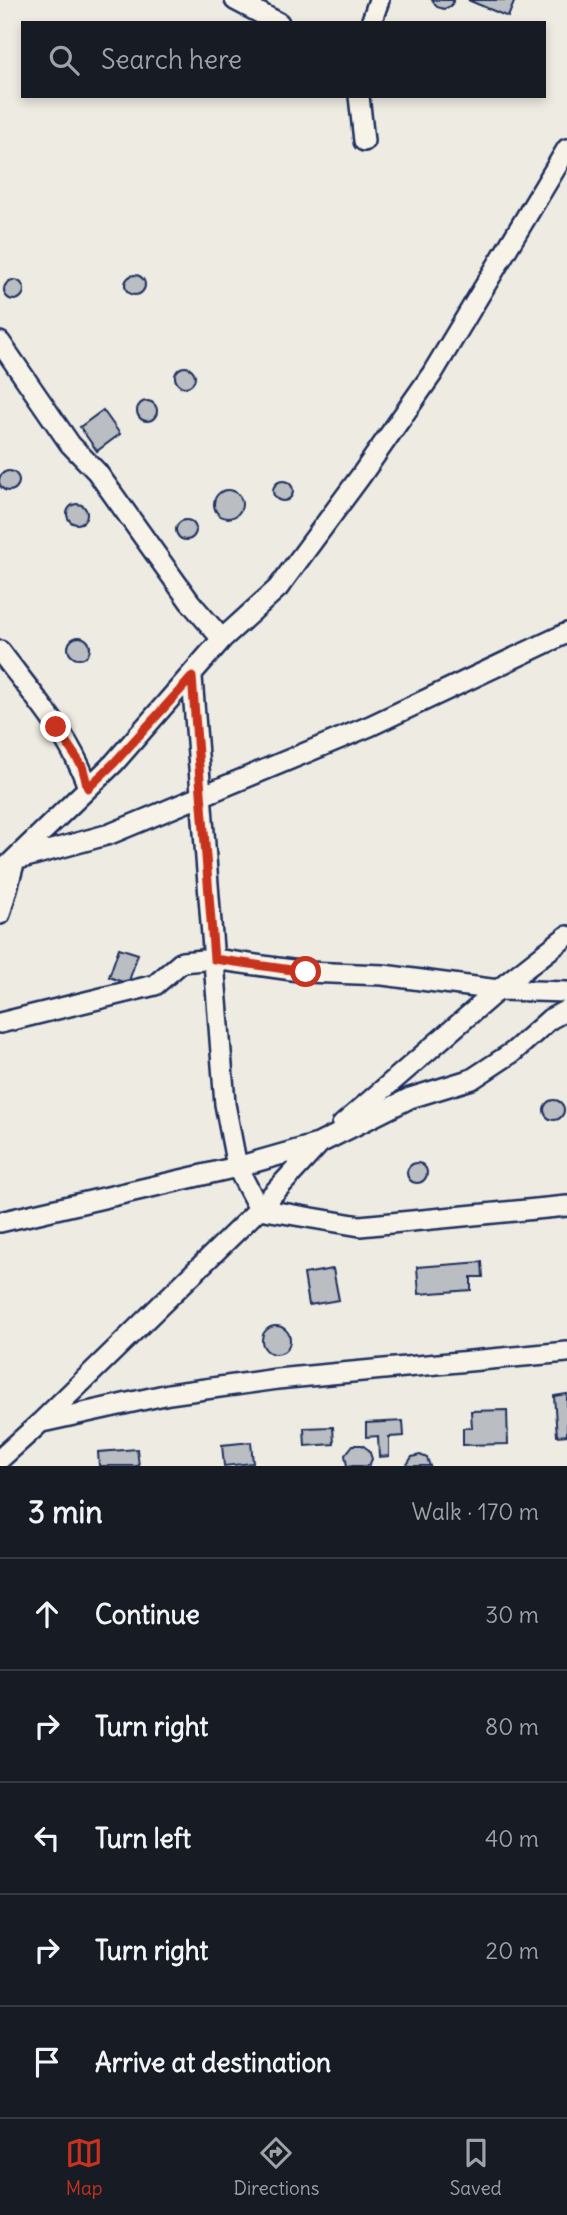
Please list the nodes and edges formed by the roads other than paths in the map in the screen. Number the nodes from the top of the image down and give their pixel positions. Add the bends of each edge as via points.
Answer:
1 (235, 0) edge
2 (379, 0) edge
3 (275, 21) edge
4 (372, 21) edge
5 (359, 98) edge
6 (364, 141) dead end
7 (567, 149) edge
8 (0, 342) edge
9 (567, 633) edge
10 (222, 639) junction
11 (0, 651) edge
12 (192, 677) junction
13 (88, 788) junction
14 (201, 796) junction
15 (7, 866) edge
16 (0, 914) edge
17 (567, 936) edge
18 (214, 959) junction
19 (498, 990) junction
20 (567, 992) edge
21 (567, 1010) edge
22 (0, 1023) edge
23 (320, 1143) junction
24 (237, 1167) junction
25 (567, 1206) edge
26 (259, 1209) junction
27 (0, 1222) edge
28 (567, 1352) edge
29 (41, 1422) junction
30 (0, 1459) edge

1 - 3 street
2 - 4 street
5 - 6 street
7 - 10 street via 432,374 360,477 278,587
8 - 10 street via 71,444
9 - 14 street via 370,726
10 - 12 street
11 - 13 street via 82,766
12 - 13 street
12 - 14 street
13 - 15 street
14 - 15 street via 110,834
14 - 18 street
15 - 16 street
17 - 19 street
18 - 19 street
18 - 22 street via 182,962 155,985
18 - 24 street via 225,1104
19 - 20 street
19 - 23 street
21 - 23 street via 472,1080 410,1098
23 - 24 street
23 - 26 street
24 - 26 street
24 - 27 street
25 - 26 street via 360,1226
26 - 29 street
28 - 29 street via 263,1381 169,1394
29 - 30 street

